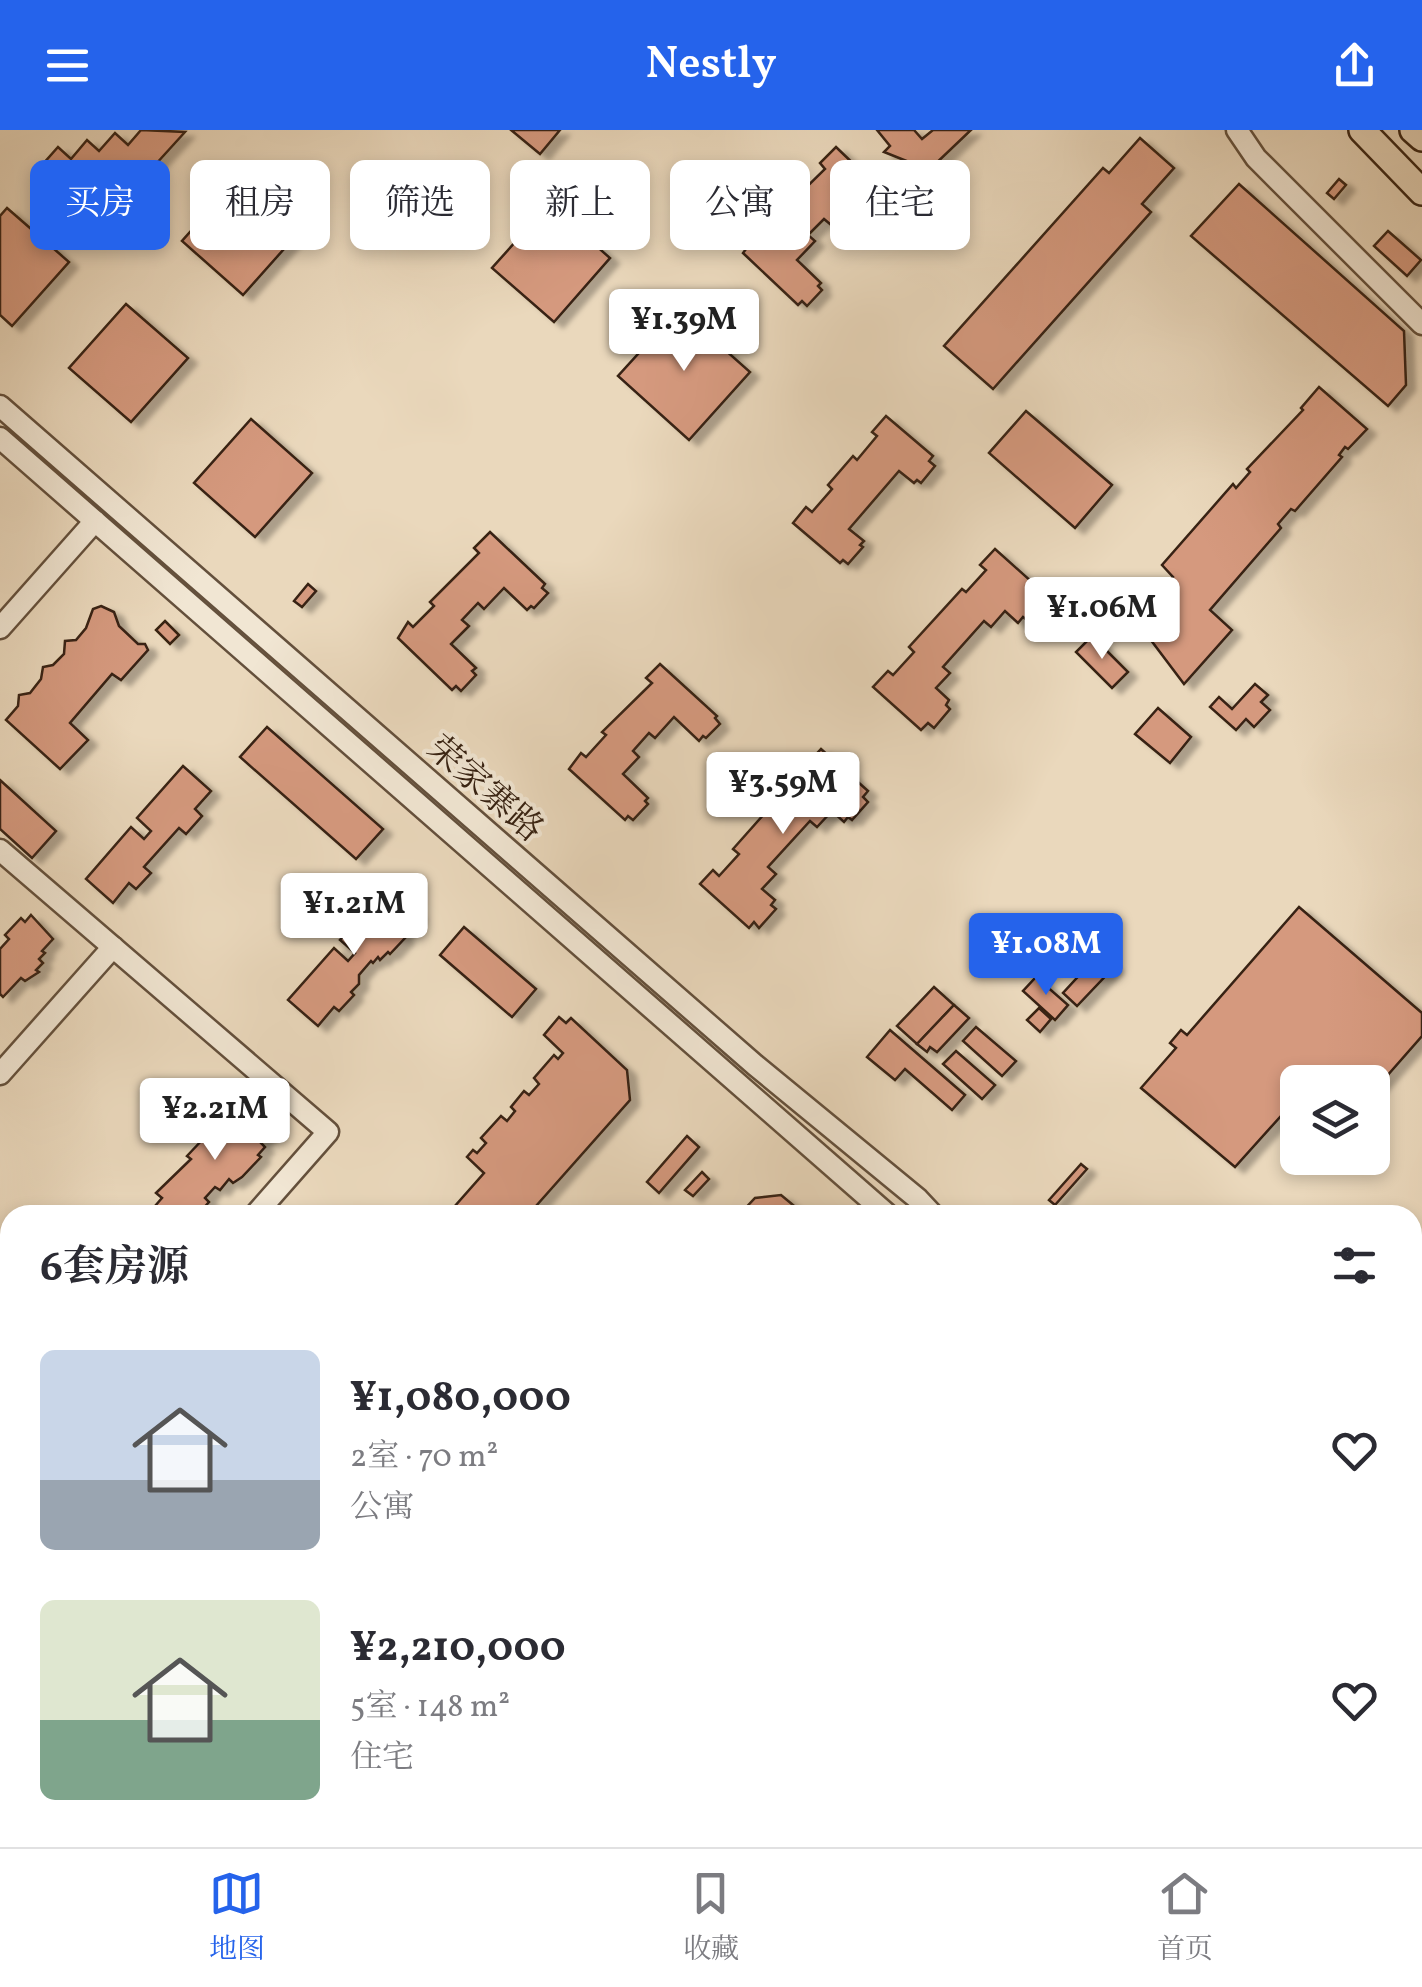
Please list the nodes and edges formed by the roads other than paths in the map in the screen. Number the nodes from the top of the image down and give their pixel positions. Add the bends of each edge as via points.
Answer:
1 (1237, 130) edge
2 (1362, 130) edge
3 (1413, 130) edge
4 (1422, 138) edge
5 (1422, 192) edge
6 (1422, 324) edge
7 (0, 406) edge
8 (0, 438) edge
9 (96, 522) junction
10 (0, 628) edge
11 (0, 850) edge
12 (113, 947) junction
13 (0, 1074) edge
14 (263, 1205) edge
15 (877, 1205) edge
16 (924, 1205) edge

1 - 6 street via 1256,158
2 - 5 main road
3 - 4 main road
7 - 16 street, 荣家寨路 via 755,1066
8 - 9 street, 荣家寨路
9 - 10 street
9 - 15 street, 荣家寨路
11 - 12 street
12 - 13 street
12 - 14 street via 328,1132

